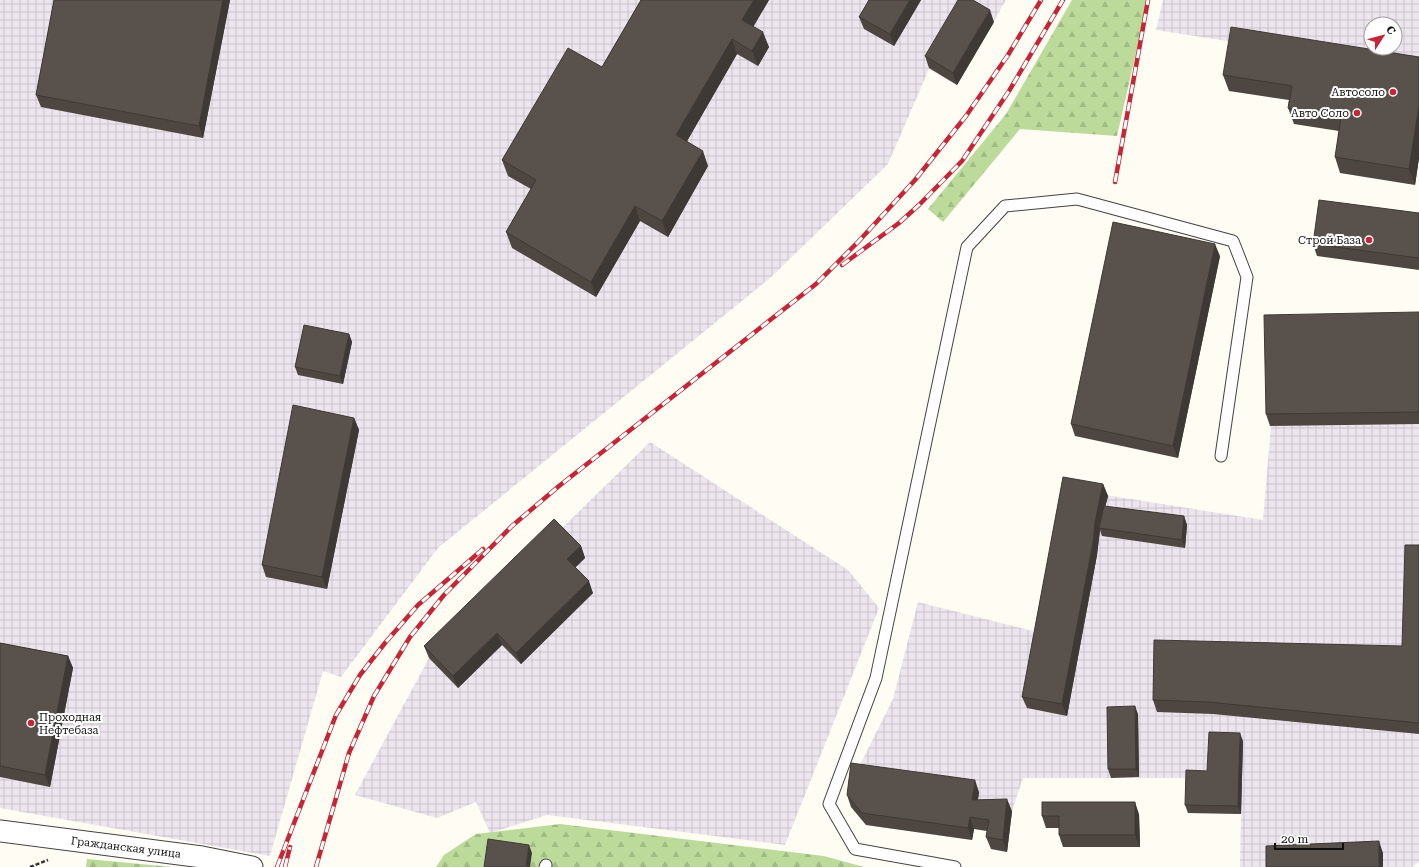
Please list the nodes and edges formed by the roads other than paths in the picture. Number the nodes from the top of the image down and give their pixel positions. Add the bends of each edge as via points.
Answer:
1 (1221, 456) dead end
2 (0, 831) edge
3 (200, 862) edge
4 (252, 867) edge
5 (955, 867) edge

1 - 5 lane via 1247,277 1232,241 1077,199 1006,206 967,247 876,678 829,804 855,849
2 - 3 street, Гражданская улица
3 - 4 street, Гражданская улица

